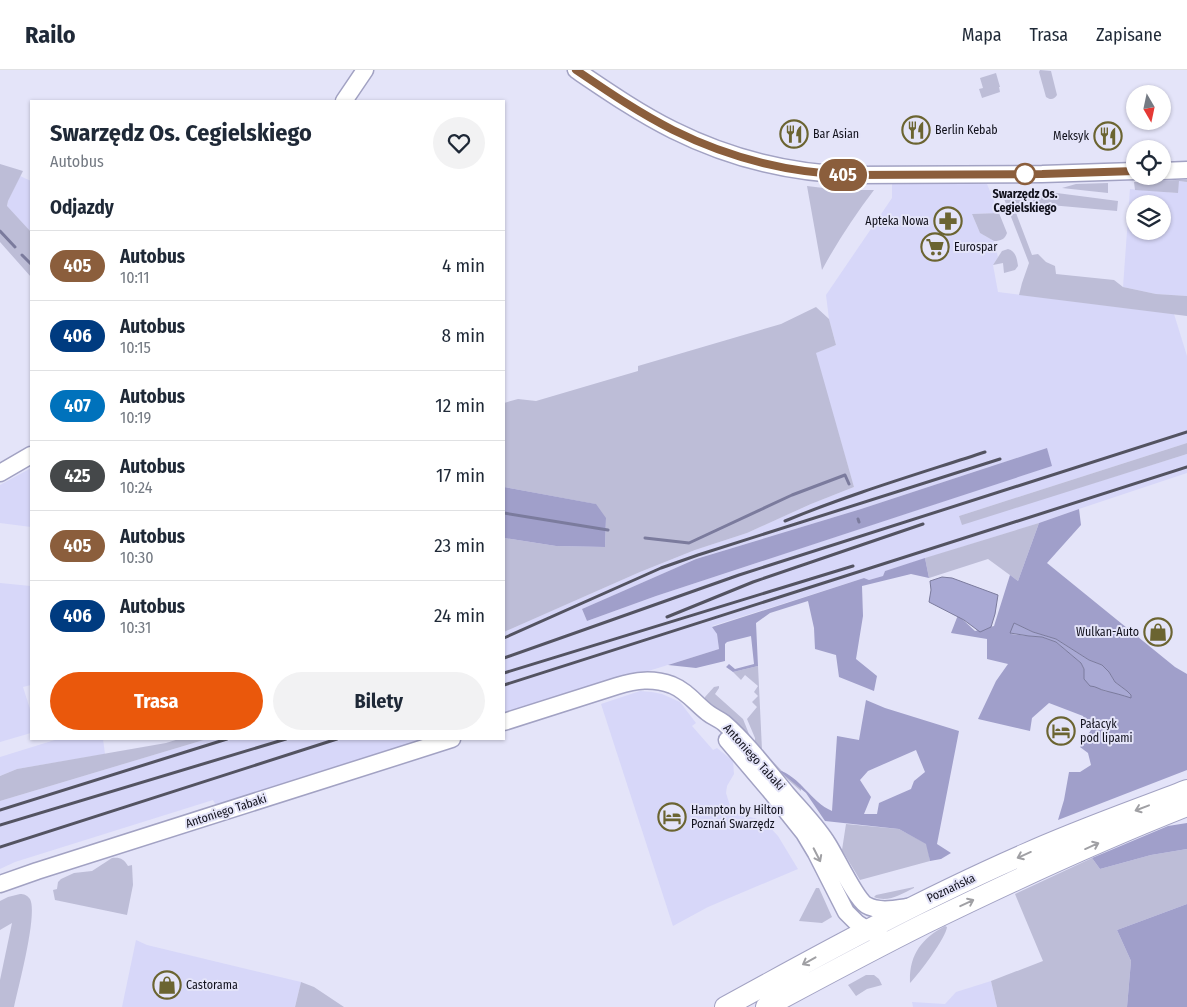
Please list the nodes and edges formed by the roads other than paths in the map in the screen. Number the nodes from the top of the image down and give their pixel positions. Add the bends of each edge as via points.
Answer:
1 (365, 70) edge
2 (576, 70) edge
3 (345, 100) edge
4 (1187, 170) edge
5 (1126, 171) edge
6 (1171, 171) edge
7 (30, 456) edge
8 (0, 473) edge
9 (709, 714) junction
10 (505, 722) edge
11 (449, 740) edge
12 (1187, 790) edge
13 (1187, 806) edge
14 (0, 884) edge
15 (864, 904) junction
16 (914, 906) junction
17 (846, 912) junction
18 (867, 930) junction
19 (890, 942) junction
20 (837, 946) junction
21 (725, 1007) edge
22 (766, 1007) edge

1 - 3 street
2 - 5 street via 676,132 737,156 788,169 852,175
4 - 6 street
7 - 8 street
9 - 10 street, Antoniego Tabaki via 675,686 645,680
9 - 15 street, Antoniego Tabaki via 723,722 742,741 817,829
9 -> 17 street, Antoniego Tabaki via 716,727 804,833
11 - 14 street, Antoniego Tabaki
12 -> 16 main road, Poznańska via 1026,853
19 -> 13 main road, Poznańska via 1032,873
15 - 16 street via 882,909
15 - 18 street, Antoniego Tabaki
16 - 18 main road, Poznańska
17 - 18 street, Antoniego Tabaki
17 - 20 street
18 - 19 street, Antoniego Tabaki
18 - 20 main road, Poznańska
19 - 22 main road, Poznańska
20 -> 21 main road, Poznańska

